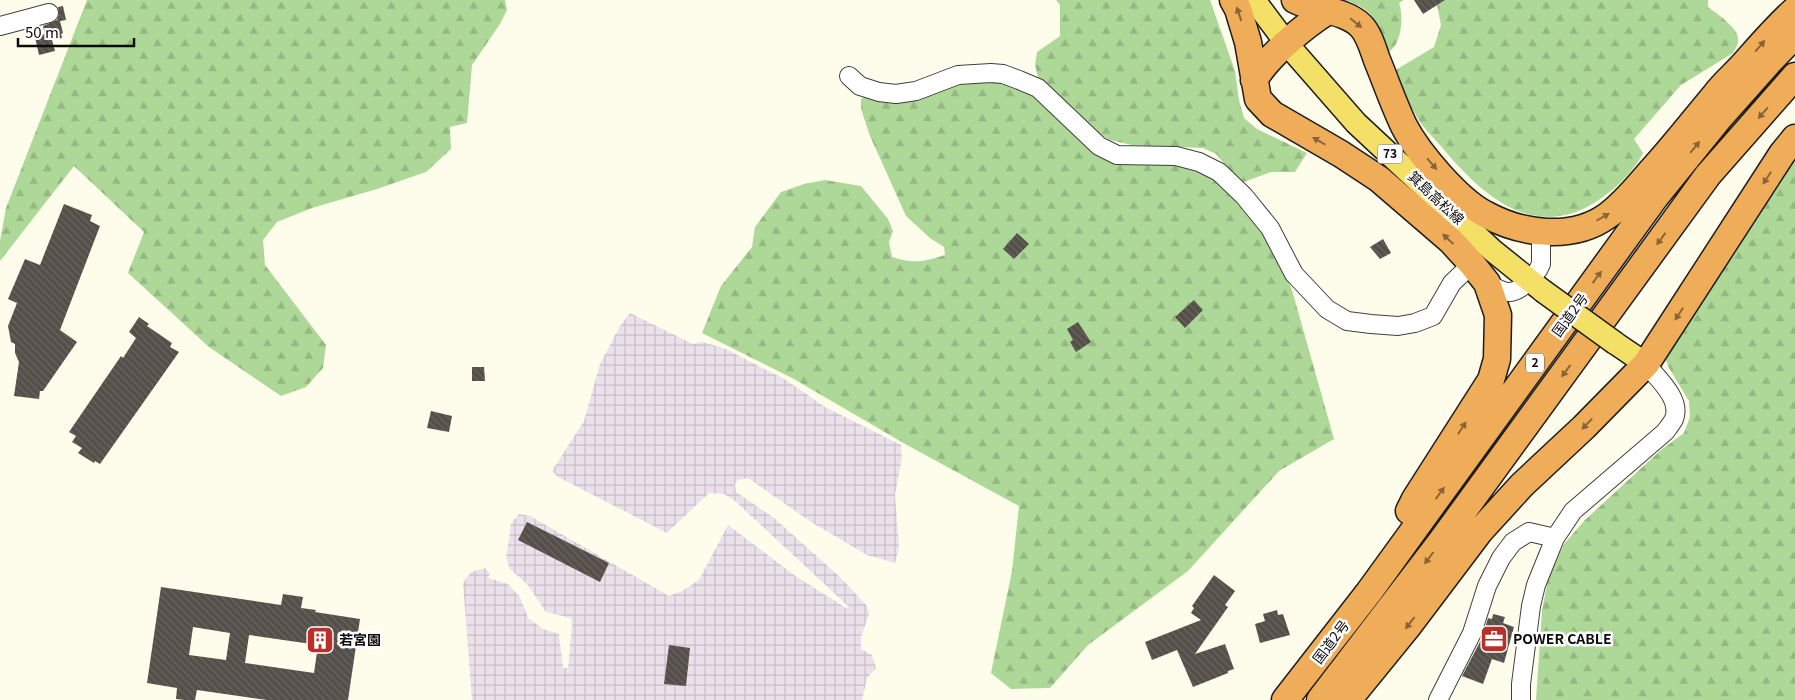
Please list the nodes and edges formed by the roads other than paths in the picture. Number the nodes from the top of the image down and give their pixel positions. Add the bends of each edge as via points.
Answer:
1 (1233, 0) edge
2 (1254, 0) edge
3 (1295, 0) edge
4 (1795, 10) edge
5 (1328, 11) junction
6 (48, 13) dead end
7 (0, 26) edge
8 (1795, 35) edge
9 (1287, 44) junction
10 (850, 76) dead end
11 (1795, 76) edge
12 (1254, 80) junction
13 (1795, 138) edge
14 (1541, 232) junction
15 (1480, 273) junction
16 (1535, 282) junction
17 (1646, 364) junction
18 (1554, 538) junction
19 (1369, 592) junction
20 (1285, 700) edge
21 (1320, 700) edge
22 (1348, 700) edge
23 (1438, 700) edge
24 (1521, 700) edge

12 -> 1 highway via 1248,42
2 - 9 main road, 箕島高松線 / 73
3 - 5 highway
14 -> 4 highway via 1568,231 1587,225 1606,217 1621,204 1716,93
5 - 9 highway
5 -> 14 highway via 1347,16 1361,26 1405,127 1418,149 1456,192 1484,214 1515,227
6 - 7 street
19 -> 8 highway, 国道2号 / 2 via 1656,196 1720,117
9 - 12 highway
9 - 16 main road, 箕島高松線 / 73 via 1356,123 1492,250
10 - 15 street via 860,86 896,94 916,91 958,75 1003,74 1038,88 1099,146 1117,155 1176,156 1199,162 1219,172 1244,196 1270,228 1294,274 1327,309 1347,321 1398,326 1414,323 1433,316 1452,283
11 -> 21 highway, 国道2号 / 2 via 1708,175 1440,543
15 -> 12 highway via 1451,241 1379,180 1272,114 1258,99
13 -> 17 highway
14 - 16 street via 1541,264
15 - 16 street via 1506,292 1516,292
19 -> 15 highway via 1415,499 1491,380 1497,359 1498,315
16 - 17 main road, 箕島高松線 / 73, bridge
17 - 18 street via 1670,394 1675,406 1674,418 1665,432 1573,512
17 -> 22 highway via 1522,485 1480,531
18 - 23 street via 1529,532 1513,542 1501,558 1487,586 1472,633
18 - 24 street via 1531,606
19 - 20 highway, 国道2号 / 2

